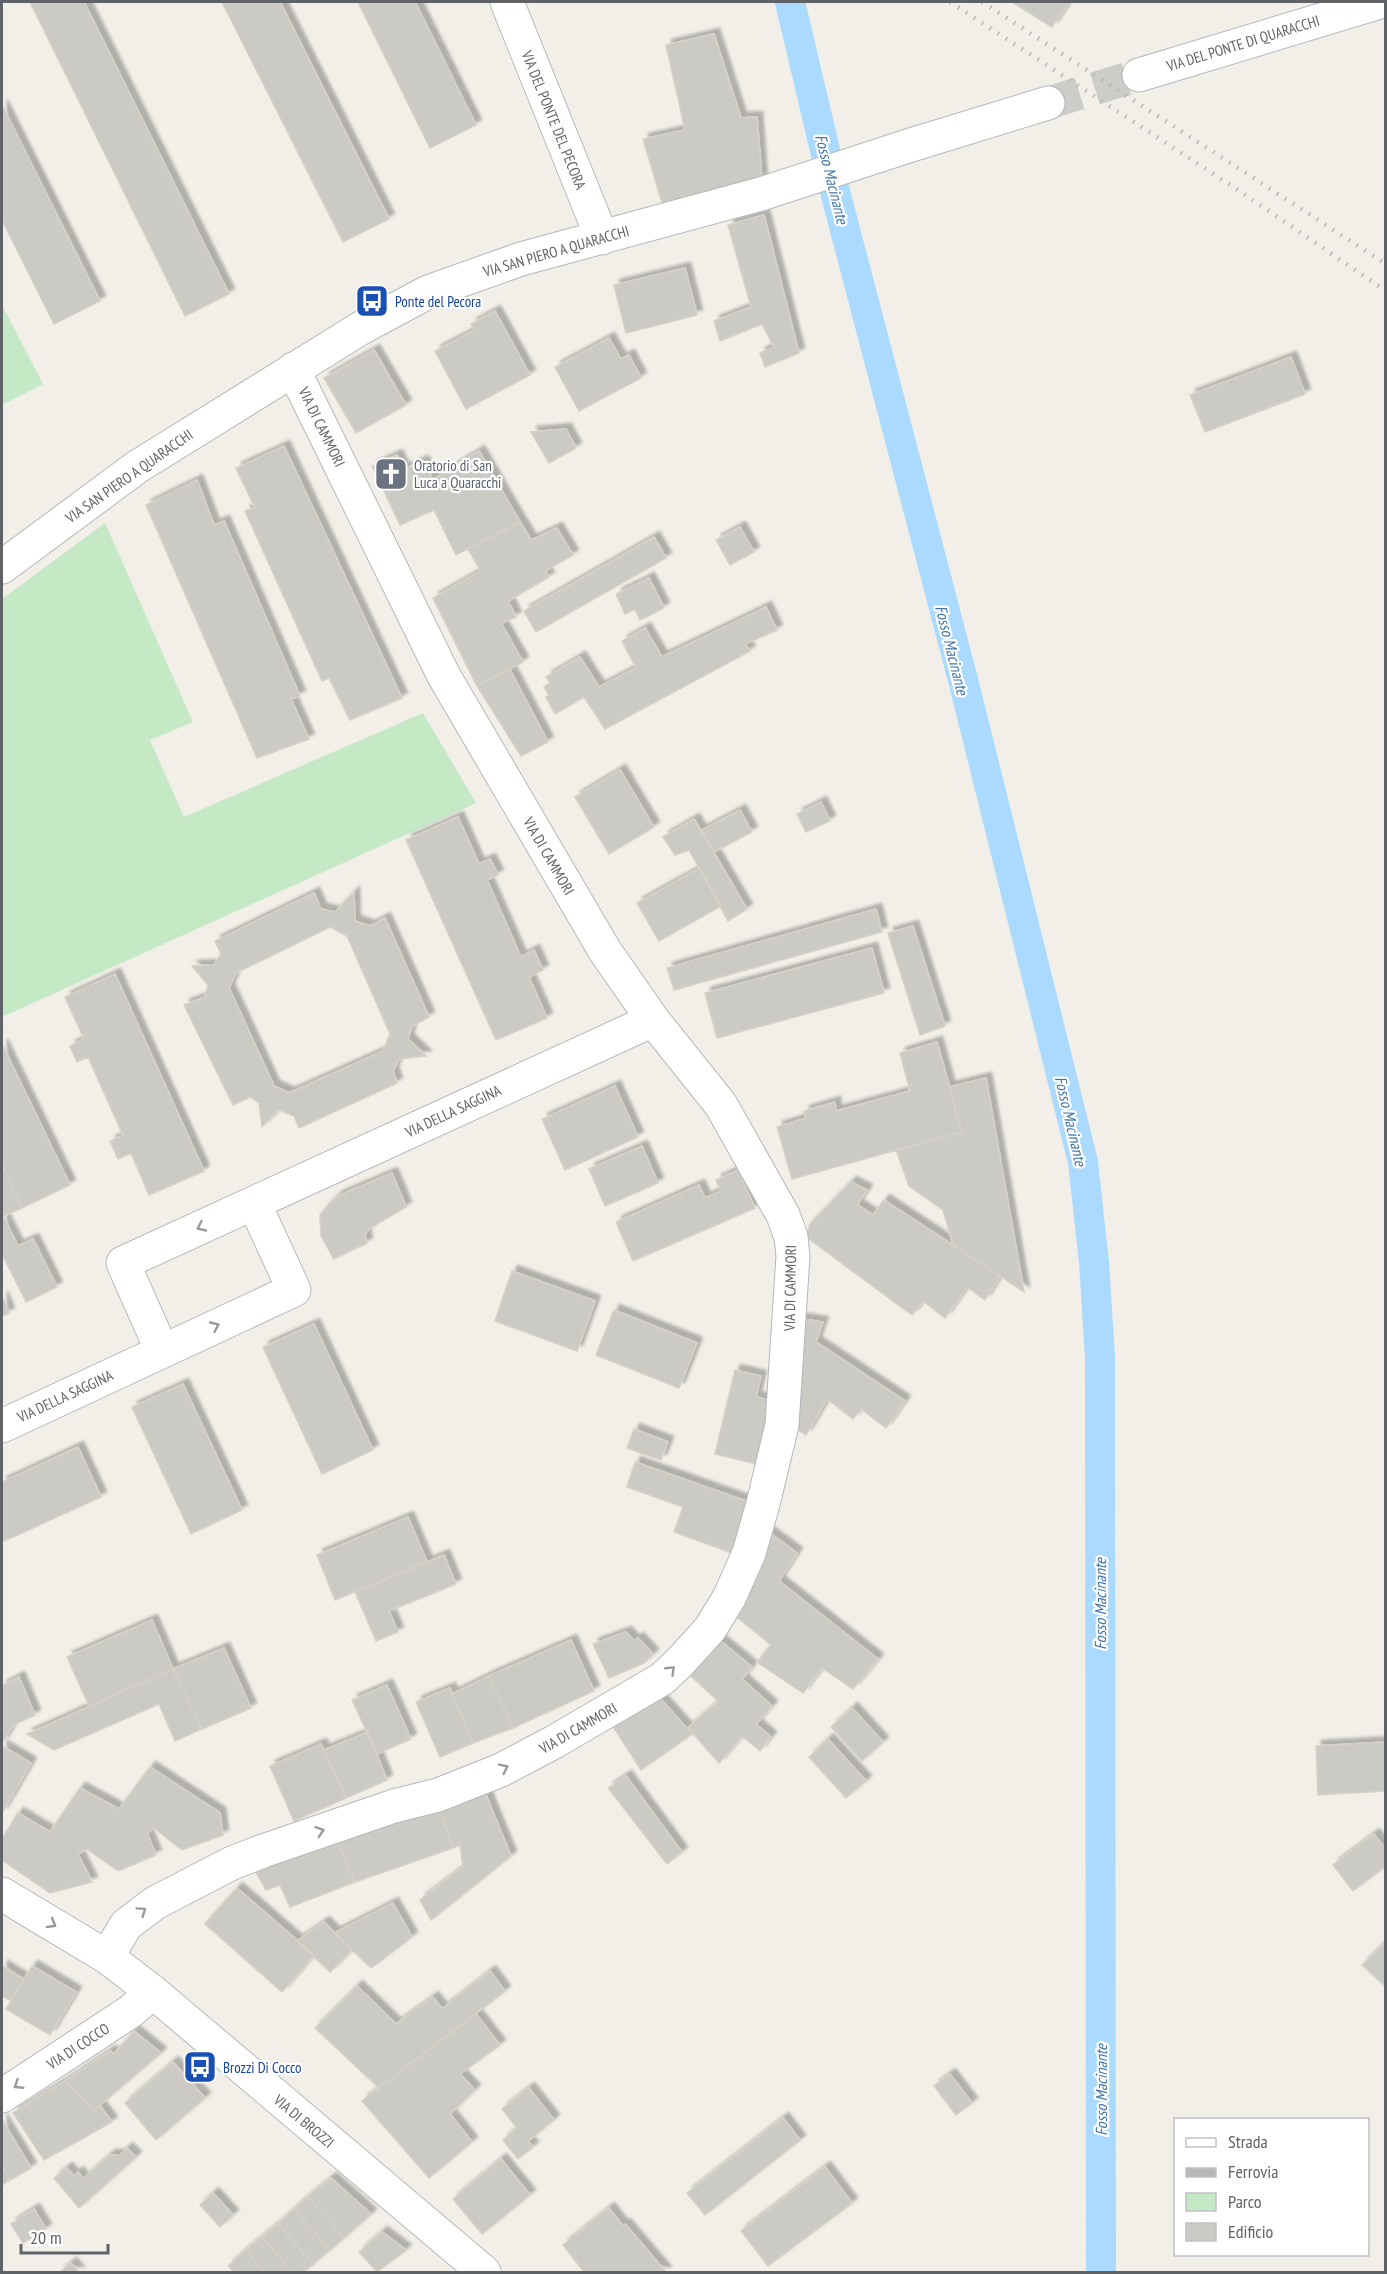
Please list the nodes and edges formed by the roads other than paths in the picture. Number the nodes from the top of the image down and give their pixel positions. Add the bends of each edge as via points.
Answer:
1 (507, 2) edge
2 (1380, 2) edge
3 (1139, 75) tunnel mouth
4 (1048, 103) tunnel mouth
5 (602, 238) junction
6 (293, 369) junction
7 (2, 567) edge
8 (653, 1020) junction
9 (254, 1203) junction
10 (162, 1351) junction
11 (2, 1426) edge
12 (2, 1894) edge
13 (107, 1956) junction
14 (153, 1992) junction
15 (2, 2096) edge
16 (484, 2272) edge

1 - 5 street, VIA DEL PONTE DEL PECORA
2 - 3 street, VIA DEL PONTE DI QUARACCHI
4 - 5 street, VIA SAN PIERO A QUARACCHI via 761,194
5 - 6 street, VIA SAN PIERO A QUARACCHI via 510,262 428,292
6 - 7 street, VIA SAN PIERO A QUARACCHI via 137,467
6 - 8 street, VIA DI CAMMORI via 444,676 605,951
8 - 9 street, VIA DELLA SAGGINA
13 -> 8 street, VIA DI CAMMORI via 137,1914 232,1863 394,1806 438,1795 501,1770 554,1742 662,1679 710,1629 729,1598 749,1553 779,1444 792,1246 783,1215 721,1105
9 -> 10 street, VIA DELLA SAGGINA via 123,1263
10 -> 9 street, VIA DELLA SAGGINA via 294,1290
10 - 11 street, VIA DELLA SAGGINA
12 -> 13 street, VIA DI BROZZI
13 - 14 street, VIA DI BROZZI
14 -> 15 street, VIA DI COCCO via 131,2011
14 - 16 street, VIA DI BROZZI

